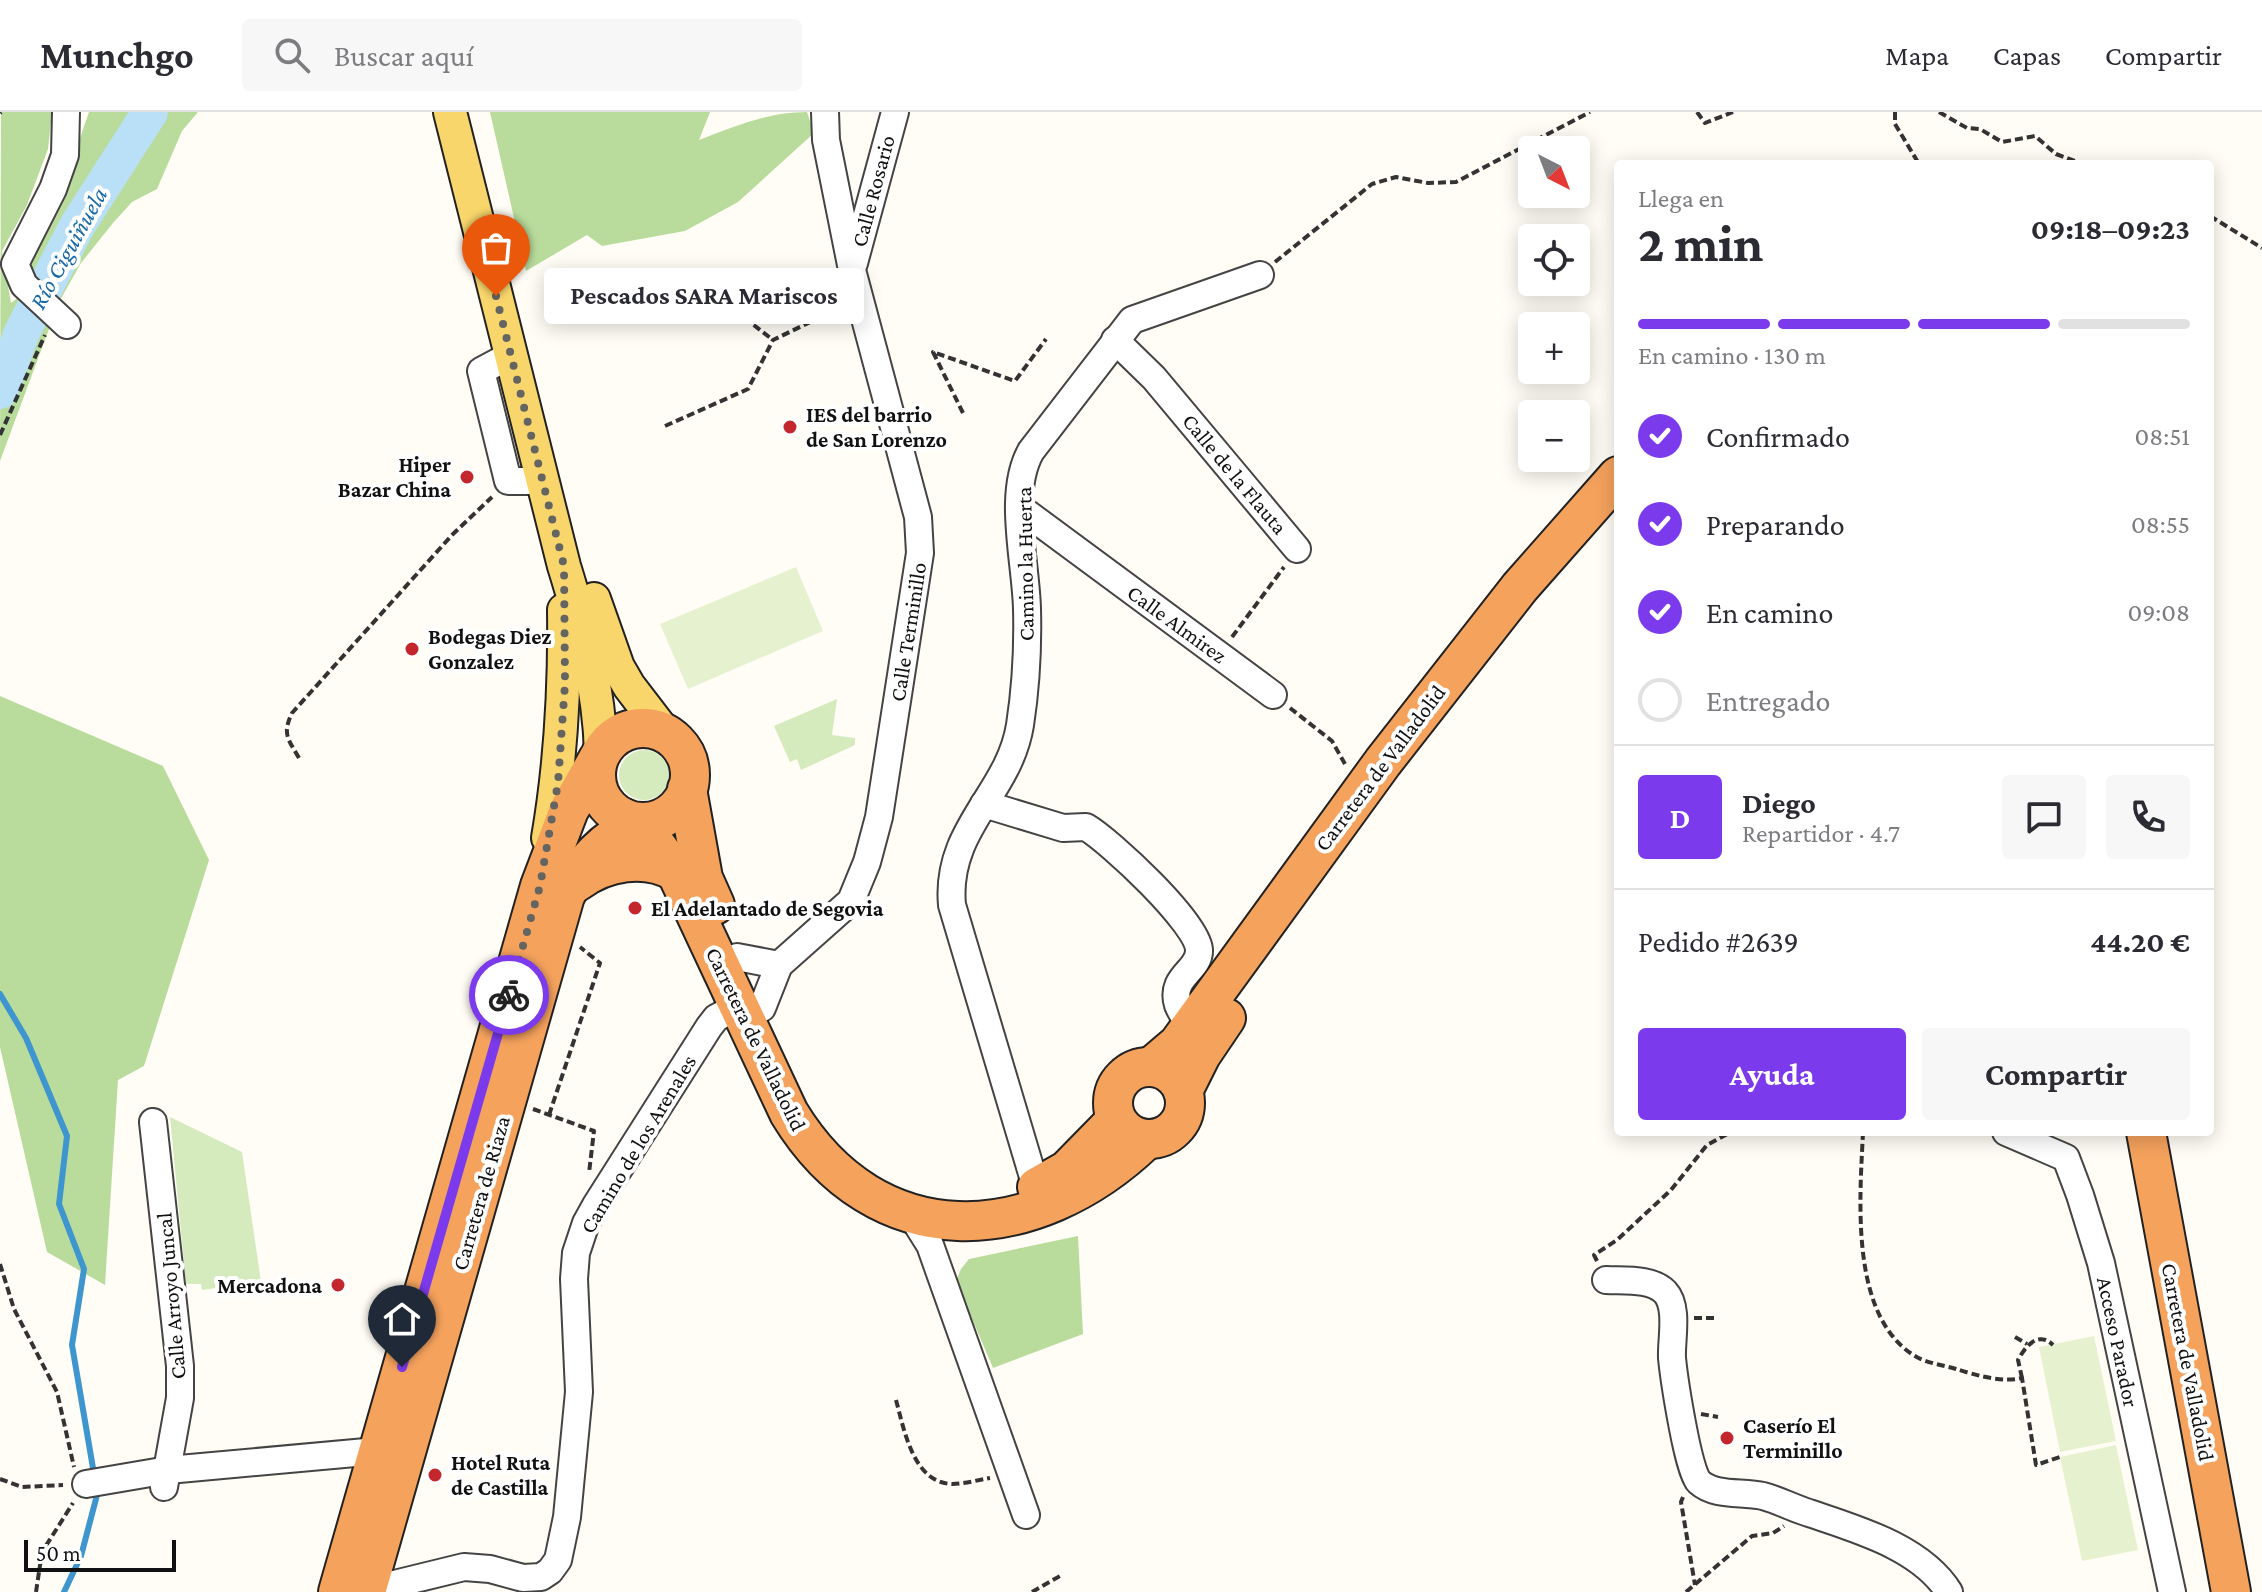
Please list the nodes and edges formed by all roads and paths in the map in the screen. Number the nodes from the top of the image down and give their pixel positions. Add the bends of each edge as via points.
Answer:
1 (66, 112) edge
2 (450, 112) edge
3 (469, 112) edge
4 (825, 112) edge
5 (895, 112) edge
6 (1590, 112) edge
7 (1697, 112) edge
8 (1733, 112) edge
9 (1895, 112) edge
10 (1939, 112) edge
11 (1917, 160) edge
12 (2072, 160) edge
13 (2214, 218) edge
14 (2262, 248) edge
15 (852, 270) junction
16 (1260, 275) joint
17 (594, 286) dead end
18 (858, 297) junction
19 (61, 319) joint
20 (1046, 339) dead end
21 (773, 340) junction
22 (1115, 340) junction
23 (511, 355) junction
24 (963, 413) dead end
25 (665, 426) dead end
26 (0, 435) edge
27 (508, 481) junction
28 (544, 481) junction
29 (1614, 481) edge
30 (1020, 508) junction
31 (1614, 512) edge
32 (1297, 549) joint
33 (564, 566) junction
34 (1218, 654) junction
35 (1273, 695) joint
36 (665, 733) junction
37 (600, 755) junction
38 (299, 758) dead end
39 (1348, 768) dead end
40 (687, 789) junction
41 (984, 804) junction
42 (632, 821) junction
43 (676, 872) junction
44 (552, 891) junction
45 (577, 945) dead end
46 (737, 957) junction
47 (779, 965) junction
48 (750, 1007) junction
49 (1190, 1027) junction
50 (1151, 1067) junction
51 (1183, 1091) junction
52 (529, 1107) dead end
53 (549, 1115) junction
54 (153, 1122) dead end
55 (1131, 1130) junction
56 (1724, 1136) edge
57 (1863, 1136) edge
58 (2015, 1136) edge
59 (2147, 1136) edge
60 (2170, 1136) edge
61 (1036, 1187) junction
62 (596, 1205) junction
63 (910, 1213) junction
64 (967, 1223) junction
65 (0, 1264) edge
66 (937, 1266) junction
67 (1606, 1280) joint
68 (2015, 1337) dead end
69 (2027, 1344) junction
70 (2053, 1345) dead end
71 (2022, 1378) junction
72 (896, 1400) dead end
73 (377, 1451) junction
74 (2060, 1457) dead end
75 (1012, 1475) junction
76 (0, 1479) edge
77 (166, 1479) junction
78 (82, 1484) junction
79 (1681, 1502) dead end
80 (1806, 1512) junction
81 (1026, 1515) dead end
82 (1060, 1576) dead end
83 (551, 1585) edge
84 (1695, 1585) junction
85 (36, 1592) edge
86 (338, 1592) edge
87 (366, 1592) edge
88 (1032, 1592) edge
89 (1686, 1592) edge
90 (1949, 1592) edge
91 (2172, 1592) edge
92 (2231, 1592) edge
93 (2252, 1592) edge

1 - 19 street via 65,155 15,264 24,285
2 - 23 main road
3 - 36 main road via 602,624 623,676
4 - 15 street, Calle Terminillo
5 - 15 street, Calle Rosario
6 - 16 path via 1456,182 1396,177 1372,184
7 - 8 path via 1705,123
9 - 11 path via 1895,124
10 - 12 path via 2002,142 2035,136
13 - 14 path
15 - 18 street, Calle Terminillo
16 - 22 street, Camino la Huerta via 1142,315
17 - 21 path via 728,305
18 - 21 path
18 - 47 street, Calle Terminillo via 918,517 920,553 879,817 867,862 851,901
19 - 26 path
20 - 24 path via 1015,381 933,352
21 - 25 path via 748,389
22 - 30 street, Camino la Huerta via 1029,456
22 - 32 street, Calle de la Flauta via 1154,378
23 - 27 street via 481,371
23 - 28 main road
27 - 28 street
27 - 38 path via 452,535 292,713 285,728
28 - 33 main road
29 - 49 highway, Carretera de Valladolid via 1520,587 1412,724
30 - 34 street, Calle Almirez
30 - 41 street, Camino la Huerta via 1027,645 1020,726
31 - 51 highway, Carretera de Valladolid via 1434,732 1236,1004
32 - 34 path, Calle de la Flauta
33 - 37 main road via 595,686
33 - 44 main road via 565,684
34 - 35 street, Calle Almirez
35 - 39 path via 1332,741
36 - 37 highway via 630,729
36 - 40 highway via 688,761
37 - 42 highway via 596,782 601,797
37 - 44 highway, Carretera de Riaza via 569,810
40 - 42 highway via 669,814
40 - 46 highway, Carretera de Valladolid via 703,878
41 - 49 street via 1063,828 1090,829 1154,885 1193,932 1199,949 1197,962 1181,977 1177,992
41 - 61 street, Camino la Huerta via 956,855 952,905
42 - 43 highway, Carretera de Valladolid
42 - 44 highway, Carretera de Riaza
43 - 44 highway via 626,862
43 - 48 highway, Carretera de Valladolid
44 - 73 highway, Carretera de Riaza
44 - 87 highway, Carretera de Riaza
45 - 53 path via 600,963
46 - 47 street
46 - 48 highway, Carretera de Valladolid
47 - 48 street, Calle Terminillo
48 - 61 highway, Carretera de Valladolid via 820,1123 866,1168 939,1198 996,1198
48 - 62 street, Camino de los Arenales via 716,1018 709,1027
48 - 63 highway, Carretera de Valladolid via 789,1113 804,1138 840,1176
49 - 50 highway, Carretera de Valladolid
50 - 51 highway via 1170,1074
50 - 55 highway via 1130,1072 1112,1099
51 - 55 highway via 1178,1125 1169,1134 1158,1139
52 - 53 path
53 - 62 path via 594,1131 587,1189
54 - 77 street, Calle Arroyo Juncal via 180,1366
55 - 61 highway, Carretera de Valladolid
55 - 64 highway, Carretera de Valladolid via 1117,1165 1082,1189 1008,1219
56 - 67 path via 1707,1145 1671,1190 1594,1255
57 - 71 path via 1865,1276 1886,1326 1916,1357 1969,1373
58 - 91 street, Acceso Parador via 2066,1158 2080,1195 2101,1263
59 - 92 highway, Carretera de Valladolid
60 - 93 highway, Carretera de Valladolid
62 - 83 street, Camino de los Arenales via 576,1253 579,1392 563,1546 550,1571
63 - 64 highway, Carretera de Valladolid
63 - 66 street via 926,1235
64 - 66 street via 945,1247
65 - 78 path via 14,1309 57,1392
66 - 75 street
67 - 80 street via 1646,1283 1670,1300 1672,1358 1692,1475 1714,1490 1762,1496
68 - 69 path
69 - 70 path via 2042,1338
69 - 71 path via 2018,1360
71 - 74 path via 2036,1465
72 - 75 path via 908,1445 926,1474 949,1484
73 - 77 street
73 - 86 highway, Carretera de Riaza
75 - 81 street
76 - 78 path via 22,1487
77 - 78 street
78 - 85 path via 42,1552
79 - 84 path
80 - 84 path via 1773,1533 1752,1536
80 - 90 street via 1907,1552
82 - 88 path
83 - 87 street, Camino de los Arenales via 464,1567
84 - 89 path

